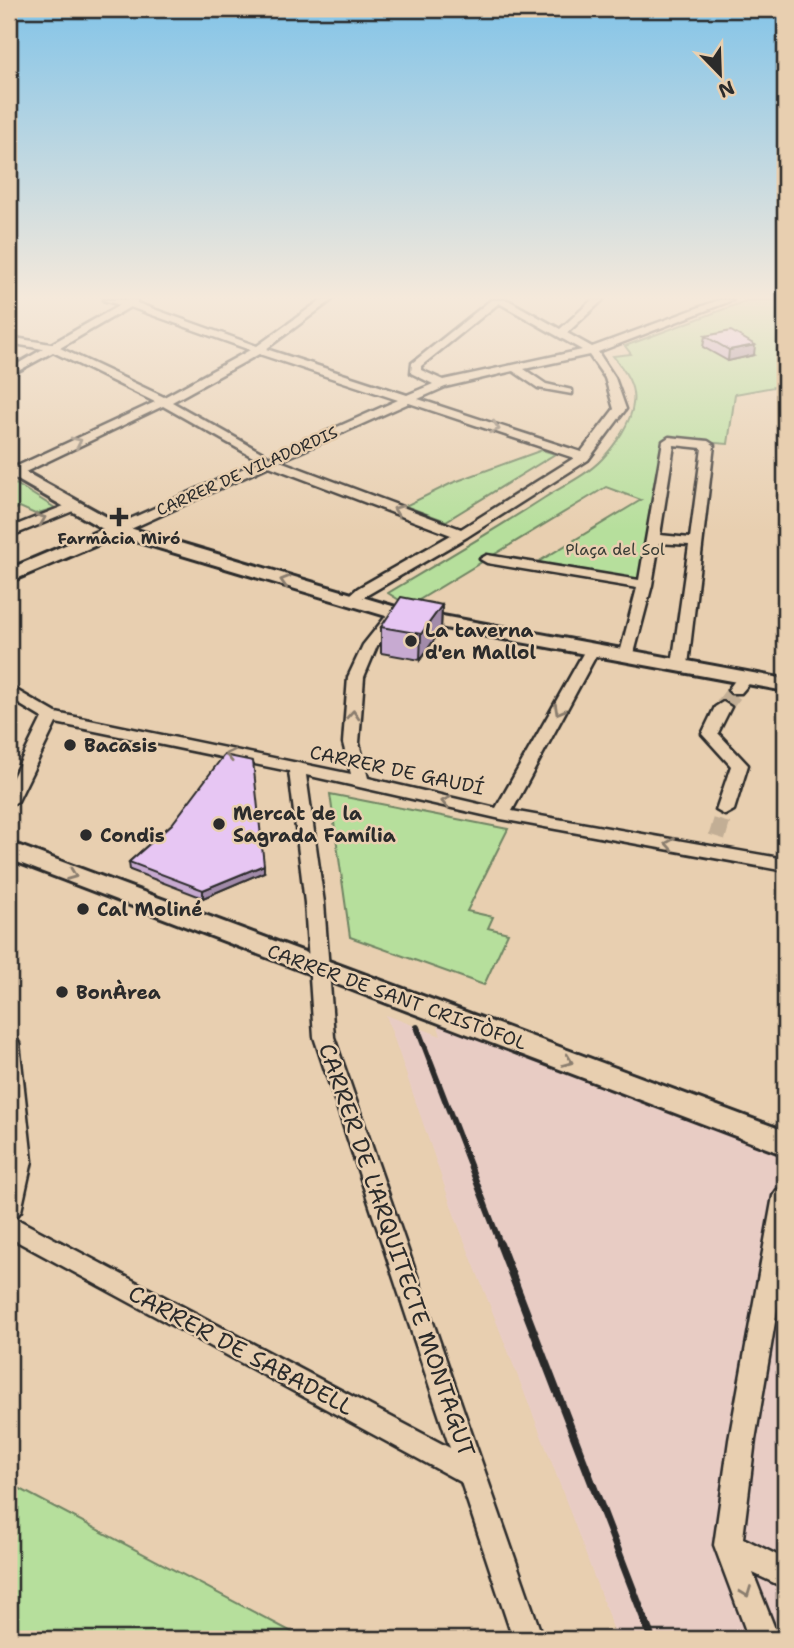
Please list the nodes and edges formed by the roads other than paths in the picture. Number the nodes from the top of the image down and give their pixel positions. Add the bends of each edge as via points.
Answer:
1 (112, 377) edge
2 (207, 377) edge
3 (338, 377) edge
4 (427, 377) edge
5 (474, 377) edge
6 (528, 377) edge
7 (610, 377) edge
8 (442, 384) junction
9 (568, 392) dead end
10 (406, 400) junction
11 (162, 401) junction
12 (584, 457) junction
13 (270, 462) junction
14 (12, 470) edge
15 (74, 506) junction
16 (117, 530) junction
17 (9, 533) edge
18 (462, 534) junction
19 (653, 539) junction
20 (697, 542) junction
21 (487, 559) dead end
22 (9, 576) edge
23 (645, 585) junction
24 (350, 601) junction
25 (396, 613) junction
26 (593, 650) junction
27 (626, 657) junction
28 (680, 665) junction
29 (785, 685) edge
30 (9, 691) edge
31 (723, 706) tunnel mouth
32 (51, 717) junction
33 (297, 769) junction
34 (361, 782) junction
35 (9, 801) edge
36 (725, 810) tunnel mouth
37 (501, 814) junction
38 (9, 850) edge
39 (785, 865) edge
40 (321, 968) junction
41 (9, 1043) edge
42 (785, 1143) edge
43 (785, 1195) edge
44 (9, 1211) edge
45 (9, 1226) edge
46 (473, 1474) junction
47 (728, 1545) junction
48 (785, 1574) edge
49 (528, 1639) edge
50 (764, 1639) edge

1 - 11 street
2 - 11 street
3 - 10 street
4 - 8 street
5 - 8 street, CARRER DE VILADORDIS
6 - 9 street via 542,386
7 - 12 street via 620,409
8 - 10 street, CARRER DE VILADORDIS
10 -> 12 street
10 - 13 street, CARRER DE VILADORDIS
11 - 13 street
14 -> 11 street
12 - 18 street
13 - 16 street, CARRER DE VILADORDIS
18 -> 13 street
14 - 15 street
15 - 16 street
17 -> 15 street
16 - 22 street, CARRER DE VILADORDIS
24 -> 16 street
18 - 24 street
19 - 20 street
19 - 20 street via 669,442 708,445
19 - 23 street
20 - 28 street
21 - 23 street
23 - 27 street
24 - 25 street
25 - 26 street
34 -> 25 street via 351,743 356,677 370,645
26 - 27 street
26 -> 37 street
27 - 28 street
28 - 29 street via 741,684
30 - 32 street, CARRER DE GAUDÍ
31 - 36 street via 710,734 740,765
33 -> 32 street, CARRER DE GAUDÍ
32 - 35 street
33 - 34 street, CARRER DE GAUDÍ
33 - 40 street, CARRER DE L'ARQUITECTE MONTAGUT
37 -> 34 street, CARRER DE GAUDÍ
39 -> 37 street, CARRER DE GAUDÍ via 714,844
38 -> 40 street, CARRER DE SANT CRISTÒFOL
40 -> 42 street, CARRER DE SANT CRISTÒFOL
40 - 46 street, CARRER DE L'ARQUITECTE MONTAGUT via 324,1037
41 - 44 street via 21,1161
43 - 47 street via 741,1440
45 - 46 street, CARRER DE SABADELL
46 - 49 street, CARRER DE L'ARQUITECTE MONTAGUT
47 - 48 street
47 -> 50 street

